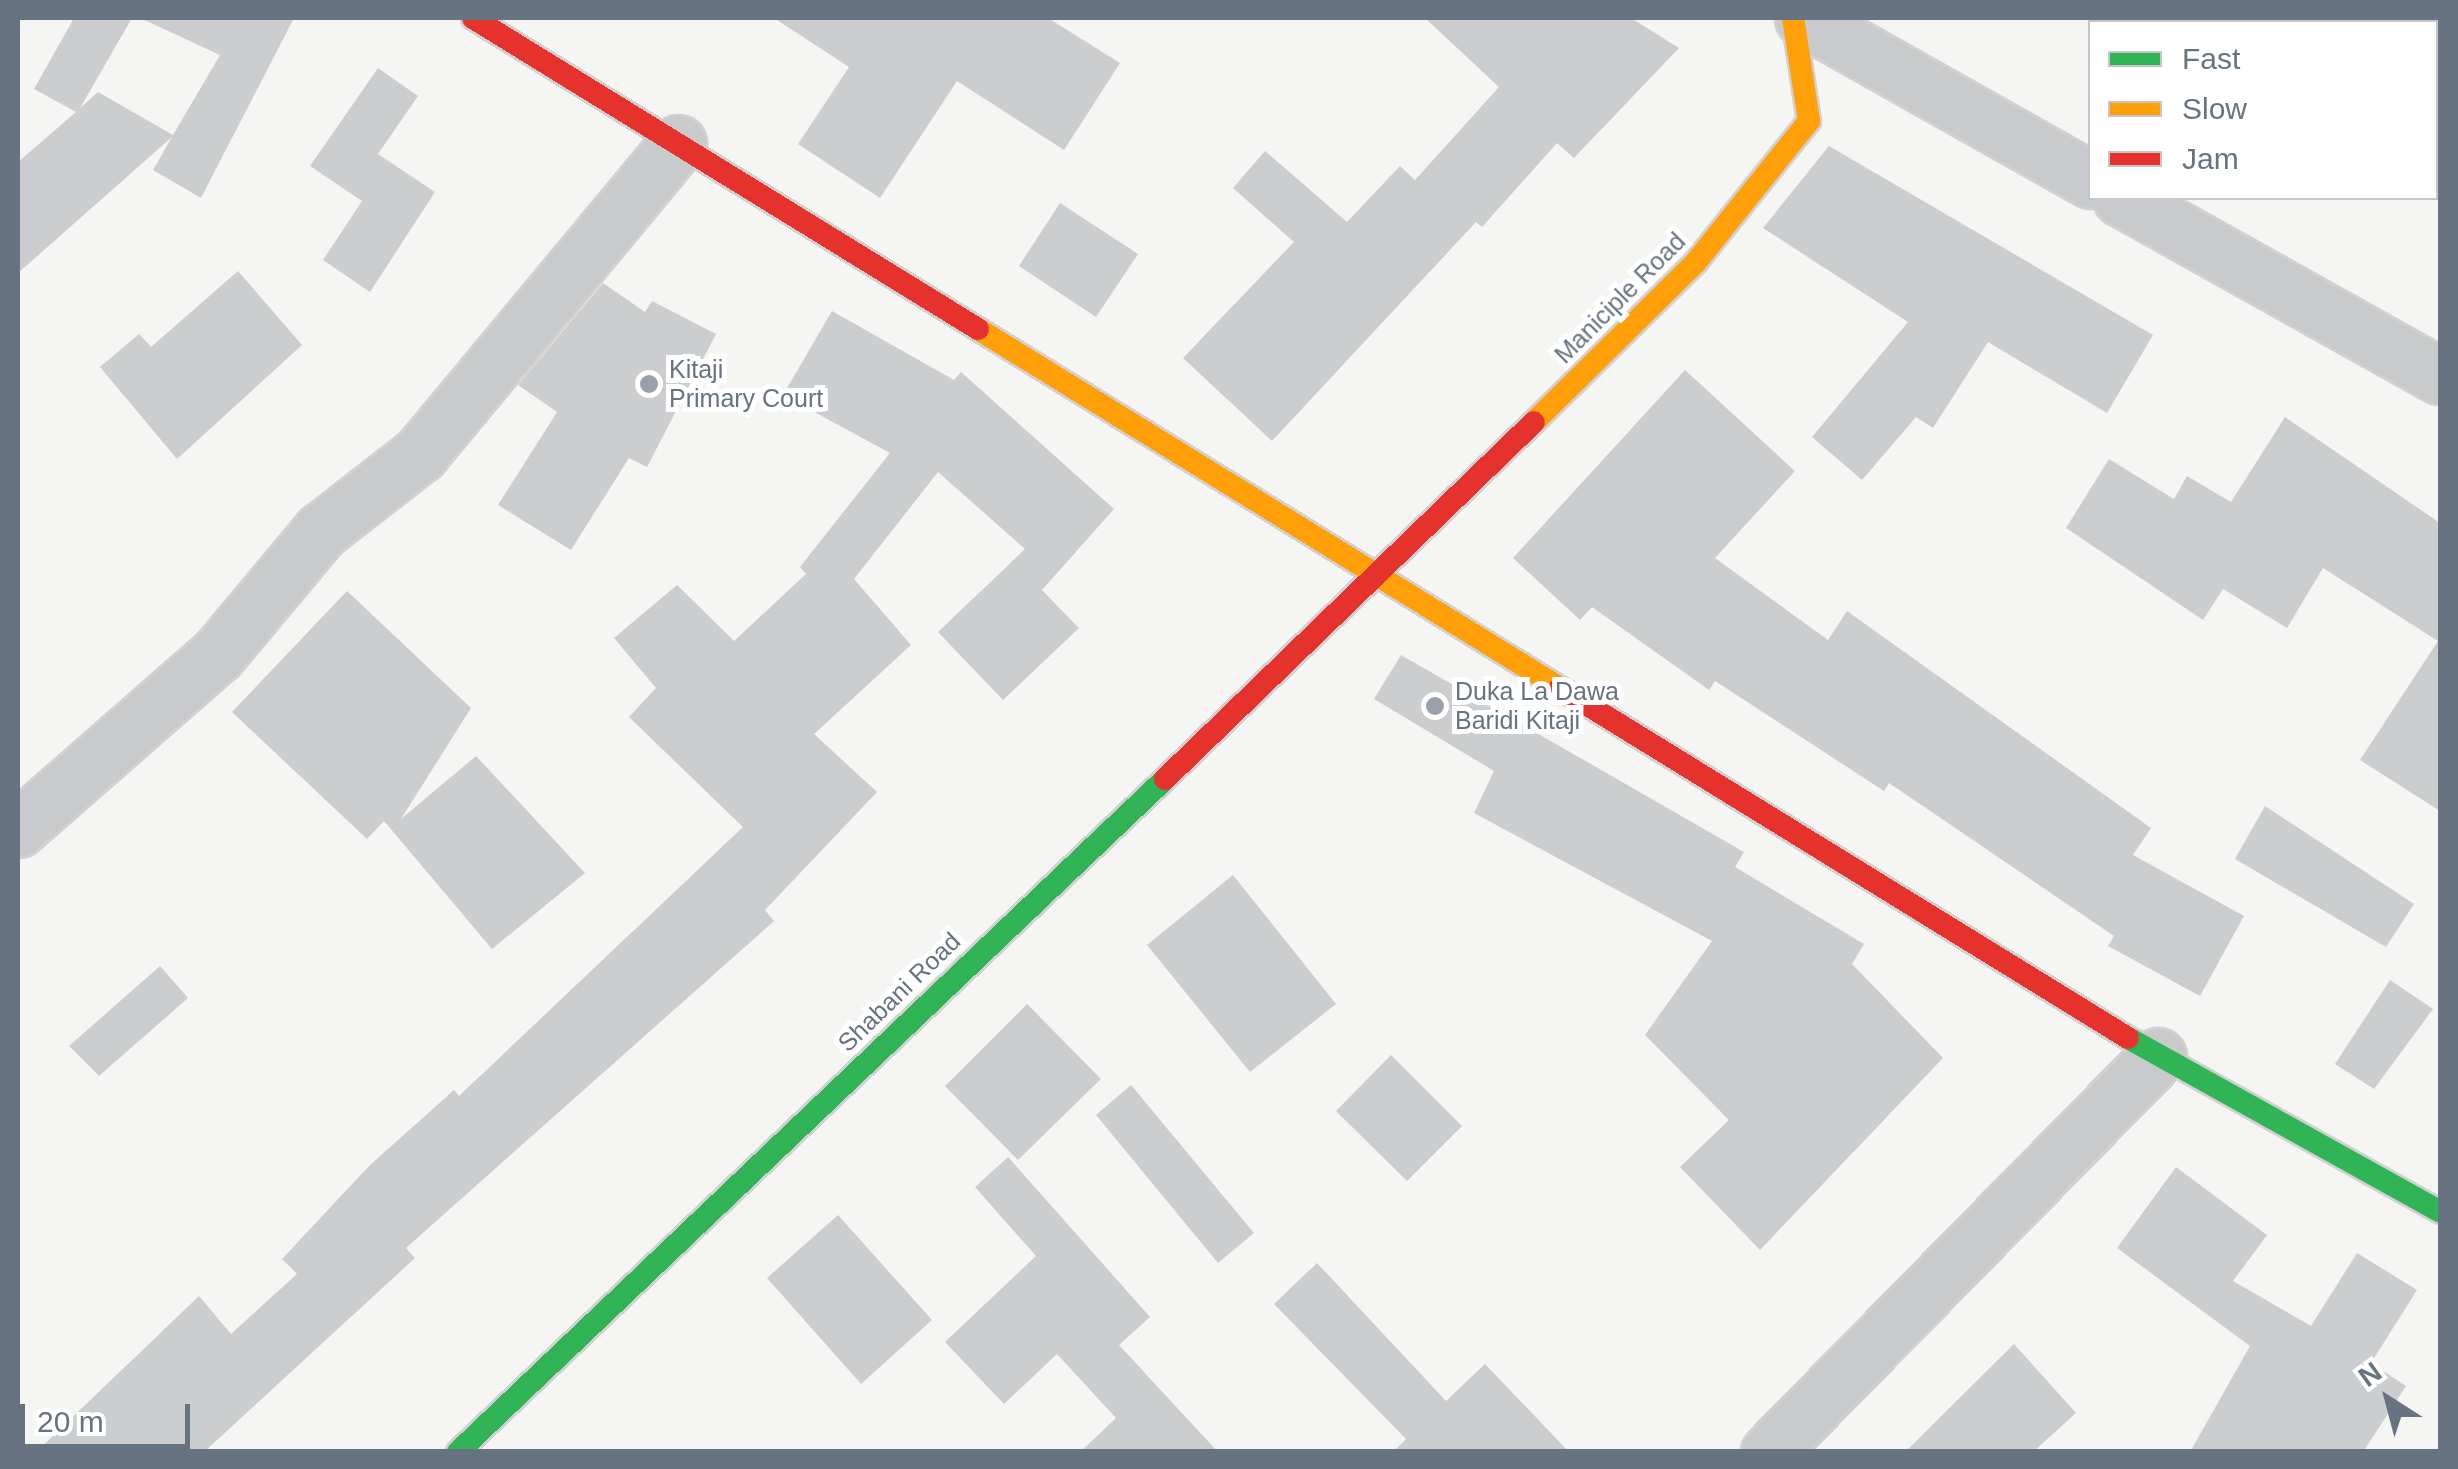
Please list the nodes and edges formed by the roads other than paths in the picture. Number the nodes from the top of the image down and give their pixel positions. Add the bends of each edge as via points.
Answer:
1 (473, 18) edge
2 (1794, 18) edge
3 (1803, 18) edge
4 (678, 143) junction
5 (2088, 179) edge
6 (2125, 200) edge
7 (2372, 340) junction
8 (2440, 376) edge
9 (2440, 405) edge
10 (1381, 574) junction
11 (18, 828) edge
12 (2158, 1056) junction
13 (2440, 1212) edge
14 (458, 1452) edge
15 (1769, 1452) edge

1 - 4 street
2 - 10 street, Maniciple Road via 1808,121 1776,170
3 - 5 street
4 - 10 street
4 - 11 street via 420,454 321,531 218,654
6 - 7 street
7 - 8 street
7 - 9 street
10 - 12 street
10 - 14 street, Shabani Road
12 - 13 street
12 - 15 street

